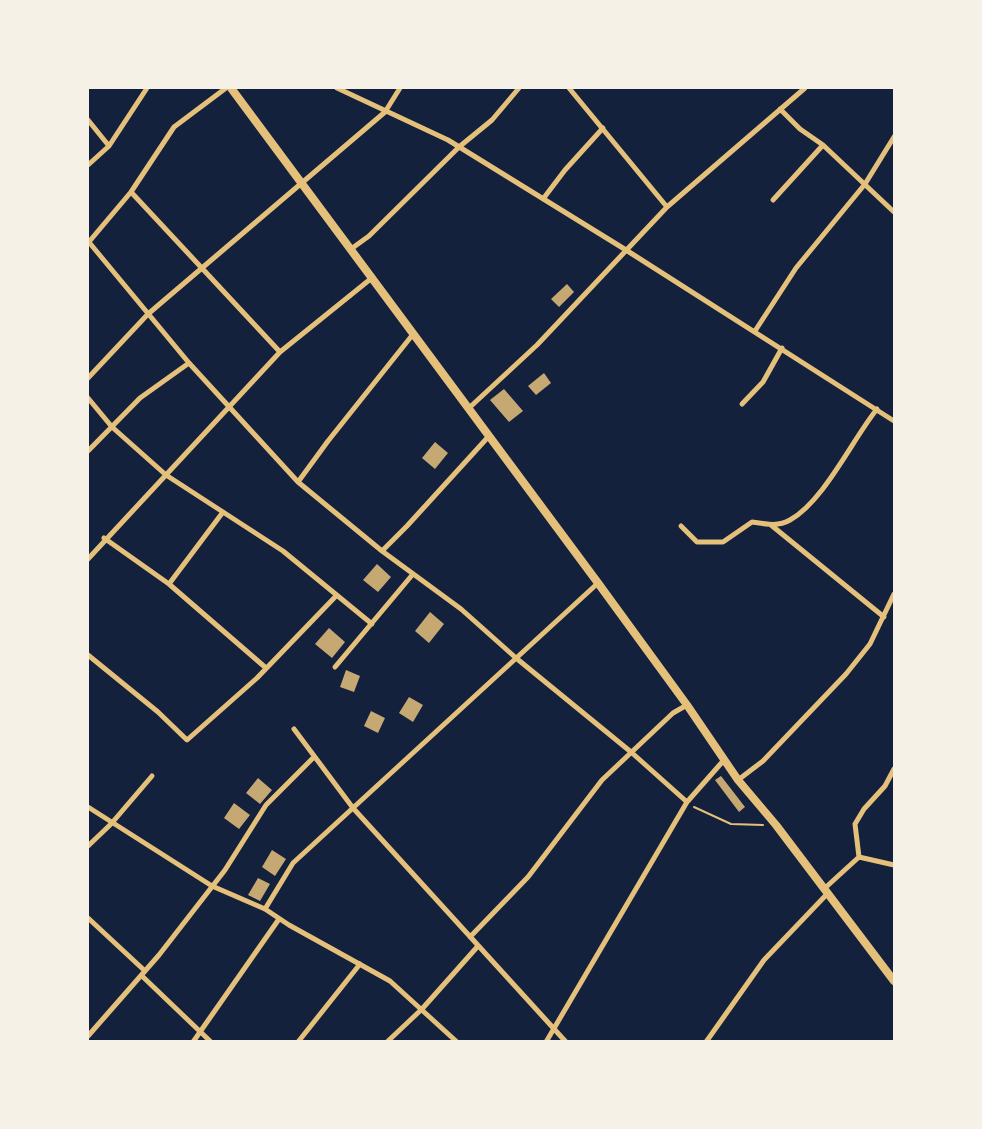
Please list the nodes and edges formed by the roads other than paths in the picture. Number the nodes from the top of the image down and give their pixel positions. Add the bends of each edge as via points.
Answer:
1 (147, 88) edge
2 (226, 88) edge
3 (232, 88) edge
4 (337, 88) edge
5 (400, 88) edge
6 (519, 88) edge
7 (569, 88) edge
8 (805, 88) edge
9 (780, 109) junction
10 (385, 112) junction
11 (88, 120) edge
12 (603, 128) junction
13 (894, 137) edge
14 (823, 145) junction
15 (109, 146) junction
16 (459, 147) junction
17 (88, 165) edge
18 (302, 183) junction
19 (865, 184) junction
20 (131, 192) junction
21 (544, 199) junction
22 (773, 200) dead end
23 (667, 207) junction
24 (894, 212) edge
25 (88, 242) edge
26 (351, 249) junction
27 (626, 250) junction
28 (202, 268) junction
29 (373, 277) junction
30 (148, 314) junction
31 (755, 331) junction
32 (414, 333) junction
33 (782, 348) junction
34 (280, 352) junction
35 (189, 363) junction
36 (88, 378) edge
37 (88, 398) edge
38 (742, 404) dead end
39 (229, 408) junction
40 (469, 408) junction
41 (877, 408) junction
42 (894, 420) edge
43 (112, 426) junction
44 (489, 436) junction
45 (88, 451) edge
46 (166, 475) junction
47 (298, 482) junction
48 (223, 512) junction
49 (771, 525) junction
50 (681, 526) dead end
51 (104, 538) junction
52 (382, 551) junction
53 (88, 558) edge
54 (413, 574) junction
55 (598, 583) junction
56 (169, 584) junction
57 (894, 594) edge
58 (336, 596) junction
59 (884, 617) junction
60 (372, 624) junction
61 (88, 655) edge
62 (516, 658) junction
63 (335, 667) dead end
64 (266, 668) junction
65 (687, 705) junction
66 (294, 730) dead end
67 (631, 752) junction
68 (314, 757) junction
69 (724, 760) junction
70 (894, 769) edge
71 (152, 776) dead end
72 (738, 780) junction
73 (687, 802) junction
74 (88, 808) edge
75 (353, 808) junction
76 (111, 824) junction
77 (88, 846) edge
78 (859, 857) junction
79 (894, 865) edge
80 (212, 886) junction
81 (827, 891) junction
82 (265, 909) junction
83 (88, 918) edge
84 (279, 919) junction
85 (470, 937) junction
86 (478, 946) junction
87 (360, 964) junction
88 (144, 974) junction
89 (894, 981) edge
90 (422, 1009) junction
91 (555, 1030) junction
92 (201, 1031) junction
93 (88, 1036) edge
94 (194, 1042) edge
95 (211, 1042) edge
96 (298, 1042) edge
97 (387, 1042) edge
98 (457, 1042) edge
99 (546, 1042) edge
100 (566, 1042) edge
101 (706, 1042) edge

1 - 15 street
2 - 20 street via 174,127
3 - 18 highway
4 - 10 street
5 - 10 street
6 - 16 street via 492,120
7 - 12 street
8 - 9 street
9 - 14 street
9 - 23 street
10 - 16 street
10 - 18 street
11 - 15 street
12 - 21 street
12 - 23 street
13 - 19 street
14 - 19 street
14 - 22 street
15 - 17 street
16 - 21 street
16 - 26 street via 370,236
18 - 26 highway
18 - 28 street
19 - 24 street
19 - 31 street via 796,268
20 - 25 street
20 - 28 street
21 - 27 street
23 - 27 street
25 - 30 street
26 - 29 highway
27 - 31 street
27 - 40 street via 537,345
28 - 30 street
28 - 34 street
29 - 32 highway
29 - 34 street
30 - 35 street
30 - 36 street
31 - 33 street
32 - 40 highway
32 - 47 street
33 - 38 street via 763,382
33 - 41 street
34 - 39 street
35 - 39 street
35 - 43 street via 140,398
37 - 43 street
39 - 46 street
39 - 47 street
40 - 44 highway
41 - 42 street
41 - 49 street via 808,506 789,521
43 - 45 street
43 - 46 street
44 - 52 street
44 - 55 highway
46 - 48 street
46 - 51 street
47 - 52 street
48 - 56 street
48 - 58 street via 283,551
49 - 50 street via 752,522 723,542 697,542
49 - 59 street
51 - 53 street
51 - 56 street
52 - 54 street
54 - 60 street
54 - 62 street via 461,609
55 - 62 street
55 - 65 highway
56 - 64 street
57 - 59 street
58 - 60 street
58 - 64 street
59 - 72 street via 870,644 846,674 763,761
60 - 63 street
61 - 64 street via 188,740
62 - 67 street
62 - 75 street
65 - 67 street via 673,713
65 - 69 highway
66 - 68 street
67 - 73 street
67 - 85 street via 596,788 528,877
68 - 75 street
68 - 80 street via 266,805
69 - 72 highway
69 - 73 street
70 - 78 street via 855,824
71 - 76 street
72 - 81 highway
73 - 91 street
74 - 76 street
75 - 82 street via 293,863
75 - 85 street
76 - 77 street
76 - 80 street
78 - 79 street
78 - 81 street
80 - 82 street
80 - 88 street
81 - 89 highway
81 - 101 street via 764,960
82 - 84 street
83 - 88 street
84 - 87 street
84 - 92 street
85 - 86 street
86 - 90 street
86 - 91 street
87 - 90 street via 390,981
87 - 96 street
88 - 92 street
88 - 93 street
90 - 97 street
90 - 98 street
91 - 99 street
91 - 100 street
92 - 94 street
92 - 95 street

